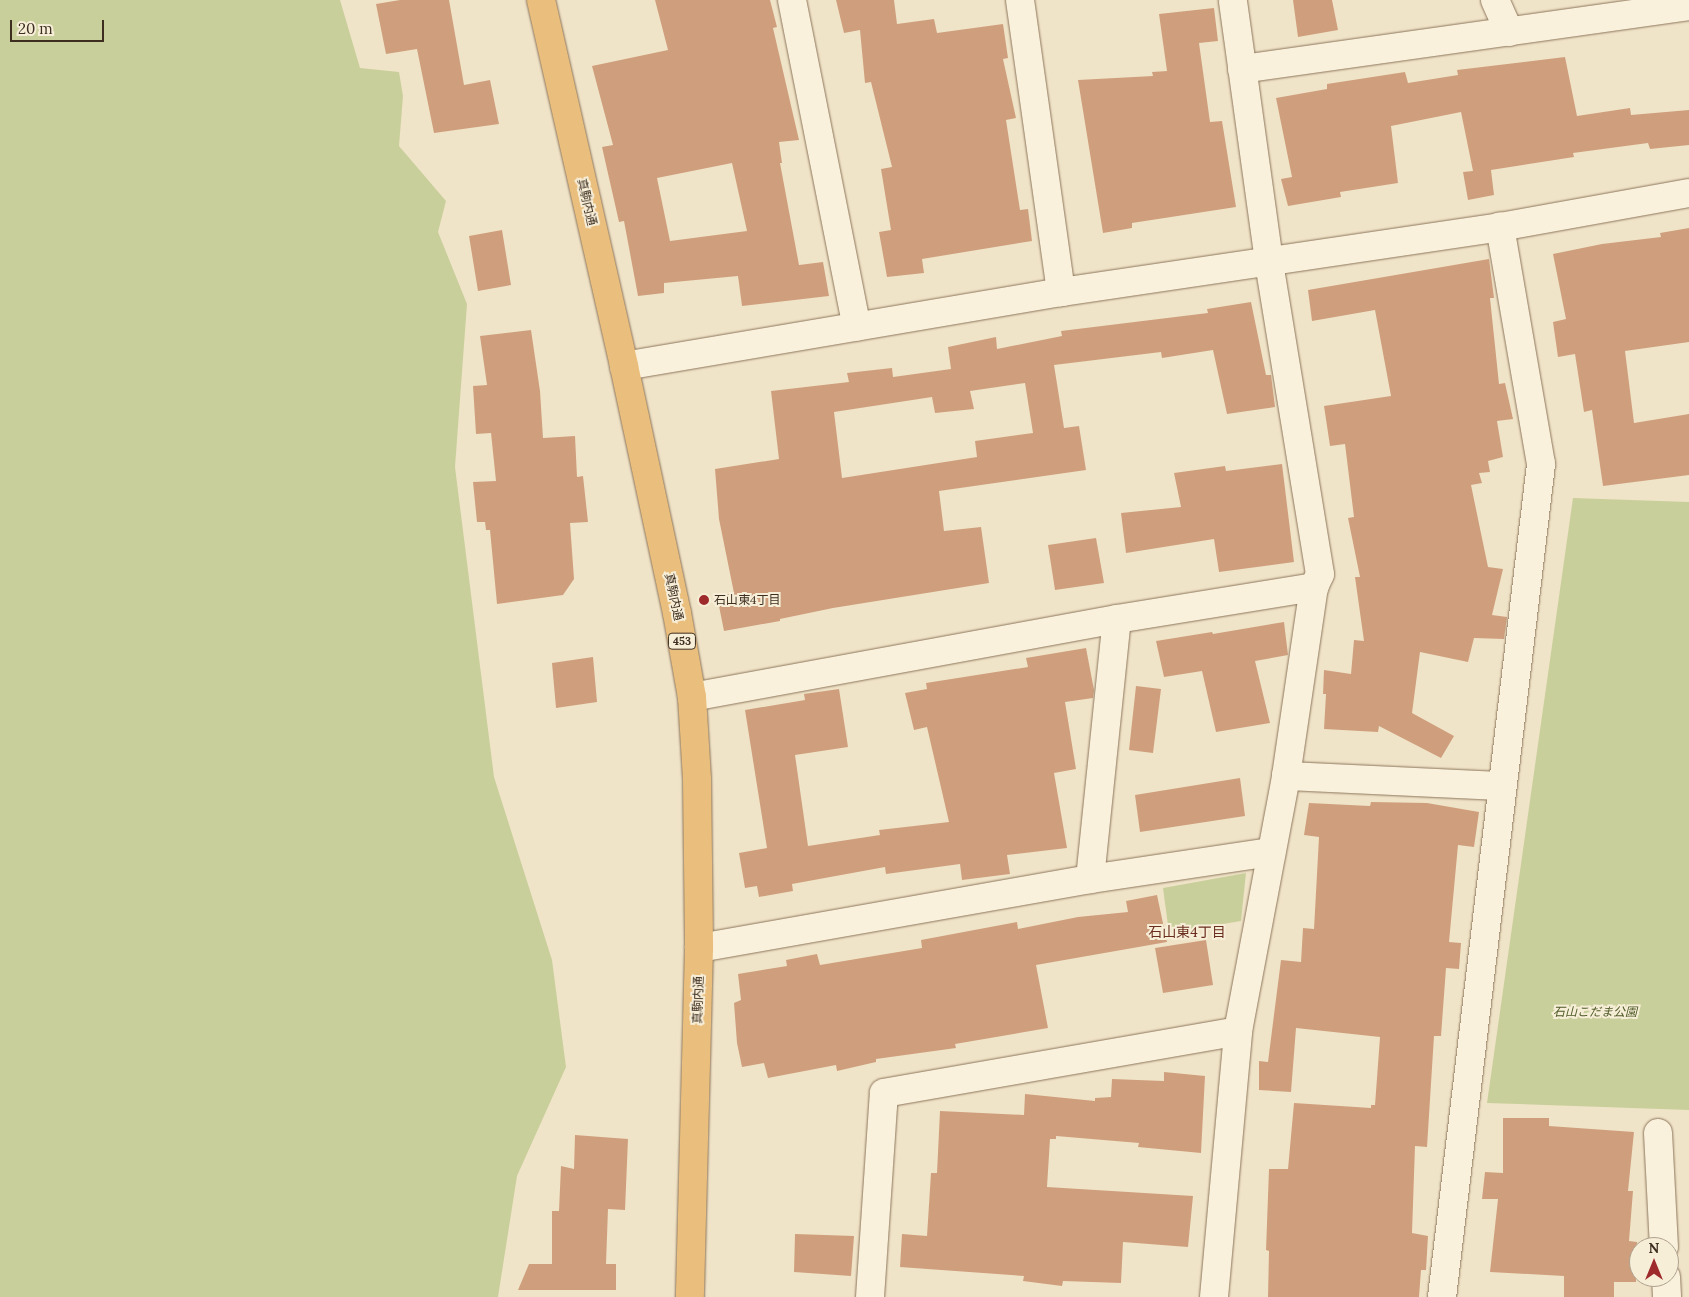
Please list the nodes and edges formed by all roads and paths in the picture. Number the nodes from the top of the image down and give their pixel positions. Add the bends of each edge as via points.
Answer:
1 (541, 0) edge
2 (792, 0) edge
3 (1020, 0) edge
4 (1233, 0) edge
5 (1495, 0) edge
6 (1689, 6) edge
7 (1509, 32) junction
8 (1242, 69) junction
9 (1689, 193) edge
10 (1500, 227) junction
11 (1269, 261) junction
12 (1061, 292) junction
13 (857, 327) junction
14 (624, 366) junction
15 (1314, 587) junction
16 (1117, 619) junction
17 (692, 697) junction
18 (1286, 776) junction
19 (1502, 786) junction
20 (1271, 852) junction
21 (1090, 879) junction
22 (699, 948) junction
23 (1238, 1031) junction
24 (1658, 1133) dead end
25 (1663, 1237) edge
26 (690, 1297) edge
27 (870, 1297) edge
28 (1214, 1297) edge
29 (1442, 1297) edge

1 - 14 highway, 真駒内通 / 453
2 - 13 street
3 - 12 street
4 - 8 street
5 - 7 street
6 - 7 street
7 - 8 street
8 - 11 street
9 - 10 street
10 - 11 street
10 - 19 street via 1541,464
11 - 12 street
11 - 15 street via 1320,574
12 - 13 street
13 - 14 street
14 - 17 highway, 真駒内通 / 453
15 - 16 street
15 - 18 street
16 - 17 street
16 - 21 street
17 - 22 highway, 真駒内通 / 453 via 697,779
18 - 19 street
18 - 20 street
19 - 29 street
20 - 21 street
20 - 23 street
21 - 22 street
22 - 26 highway, 真駒内通 / 453
23 - 27 street via 884,1093
23 - 28 street
24 - 25 street

